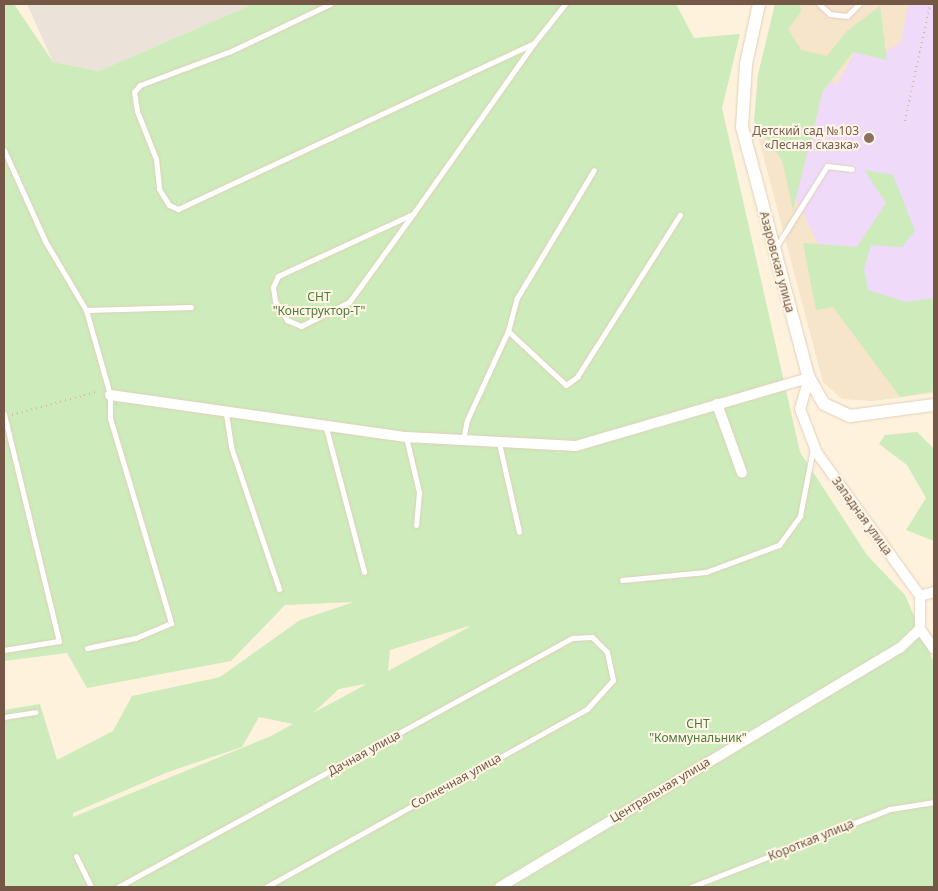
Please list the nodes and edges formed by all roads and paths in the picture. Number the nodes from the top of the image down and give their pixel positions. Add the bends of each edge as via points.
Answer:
1 (330, 4) edge
2 (565, 4) edge
3 (759, 4) edge
4 (819, 4) edge
5 (859, 4) edge
6 (930, 4) edge
7 (534, 43) junction
8 (905, 120) dead end
9 (4, 150) edge
10 (852, 168) dead end
11 (594, 170) dead end
12 (413, 214) junction
13 (680, 215) dead end
14 (773, 251) junction
15 (191, 307) dead end
16 (86, 310) junction
17 (508, 331) junction
18 (809, 378) junction
19 (109, 391) junction
20 (717, 404) junction
21 (934, 405) edge
22 (226, 414) junction
23 (4, 416) edge
24 (325, 424) junction
25 (406, 436) junction
26 (463, 440) junction
27 (499, 443) junction
28 (814, 445) junction
29 (742, 473) dead end
30 (416, 525) dead end
31 (519, 532) dead end
32 (364, 572) dead end
33 (622, 580) dead end
34 (279, 589) dead end
35 (934, 592) edge
36 (920, 596) junction
37 (920, 629) junction
38 (87, 648) dead end
39 (934, 649) edge
40 (4, 650) edge
41 (607, 652) joint
42 (36, 712) dead end
43 (4, 717) edge
44 (934, 802) edge
45 (76, 856) dead end
46 (90, 887) edge
47 (118, 887) edge
48 (266, 887) edge
49 (500, 887) edge
50 (691, 887) edge

1 - 7 lane via 231,51 140,85 134,92 137,111 156,159 159,190 169,205 178,209 200,201
2 - 7 lane
3 - 14 street, Азаровская улица via 746,64 742,127
4 - 5 lane via 830,14 846,16
6 - 8 path
7 - 12 lane
9 - 16 lane via 45,242
10 - 14 lane via 827,166
11 - 17 lane via 517,298
12 - 12 lane via 349,302 301,326 288,320 275,301 272,287 278,276
13 - 17 lane via 577,376 566,386
14 - 18 street, Азаровская улица
15 - 16 lane
16 - 19 lane
17 - 26 lane via 467,420
18 - 20 street
18 - 21 street, Азаровская улица via 824,404 850,416
18 - 28 street, Западная улица via 800,409
19 - 22 street
19 - 23 path
19 - 38 lane via 110,418 171,623 135,638
20 - 27 street via 590,444
20 - 29 street
22 - 24 street
22 - 34 lane via 231,447
23 - 40 lane via 58,641
24 - 25 street
24 - 32 lane
25 - 26 street
25 - 30 lane via 419,492
26 - 27 street
27 - 31 lane
28 - 33 lane via 800,516 779,545 706,572
28 - 36 street, Западная улица
35 - 36 street
36 - 37 street
37 - 39 street
37 - 49 street, Центральная улица via 900,648
41 - 47 lane, Дачная улица via 592,637 572,638
41 - 48 lane, Солнечная улица via 613,680 588,709
42 - 43 lane
44 - 50 lane, Короткая улица via 890,808
45 - 46 lane

